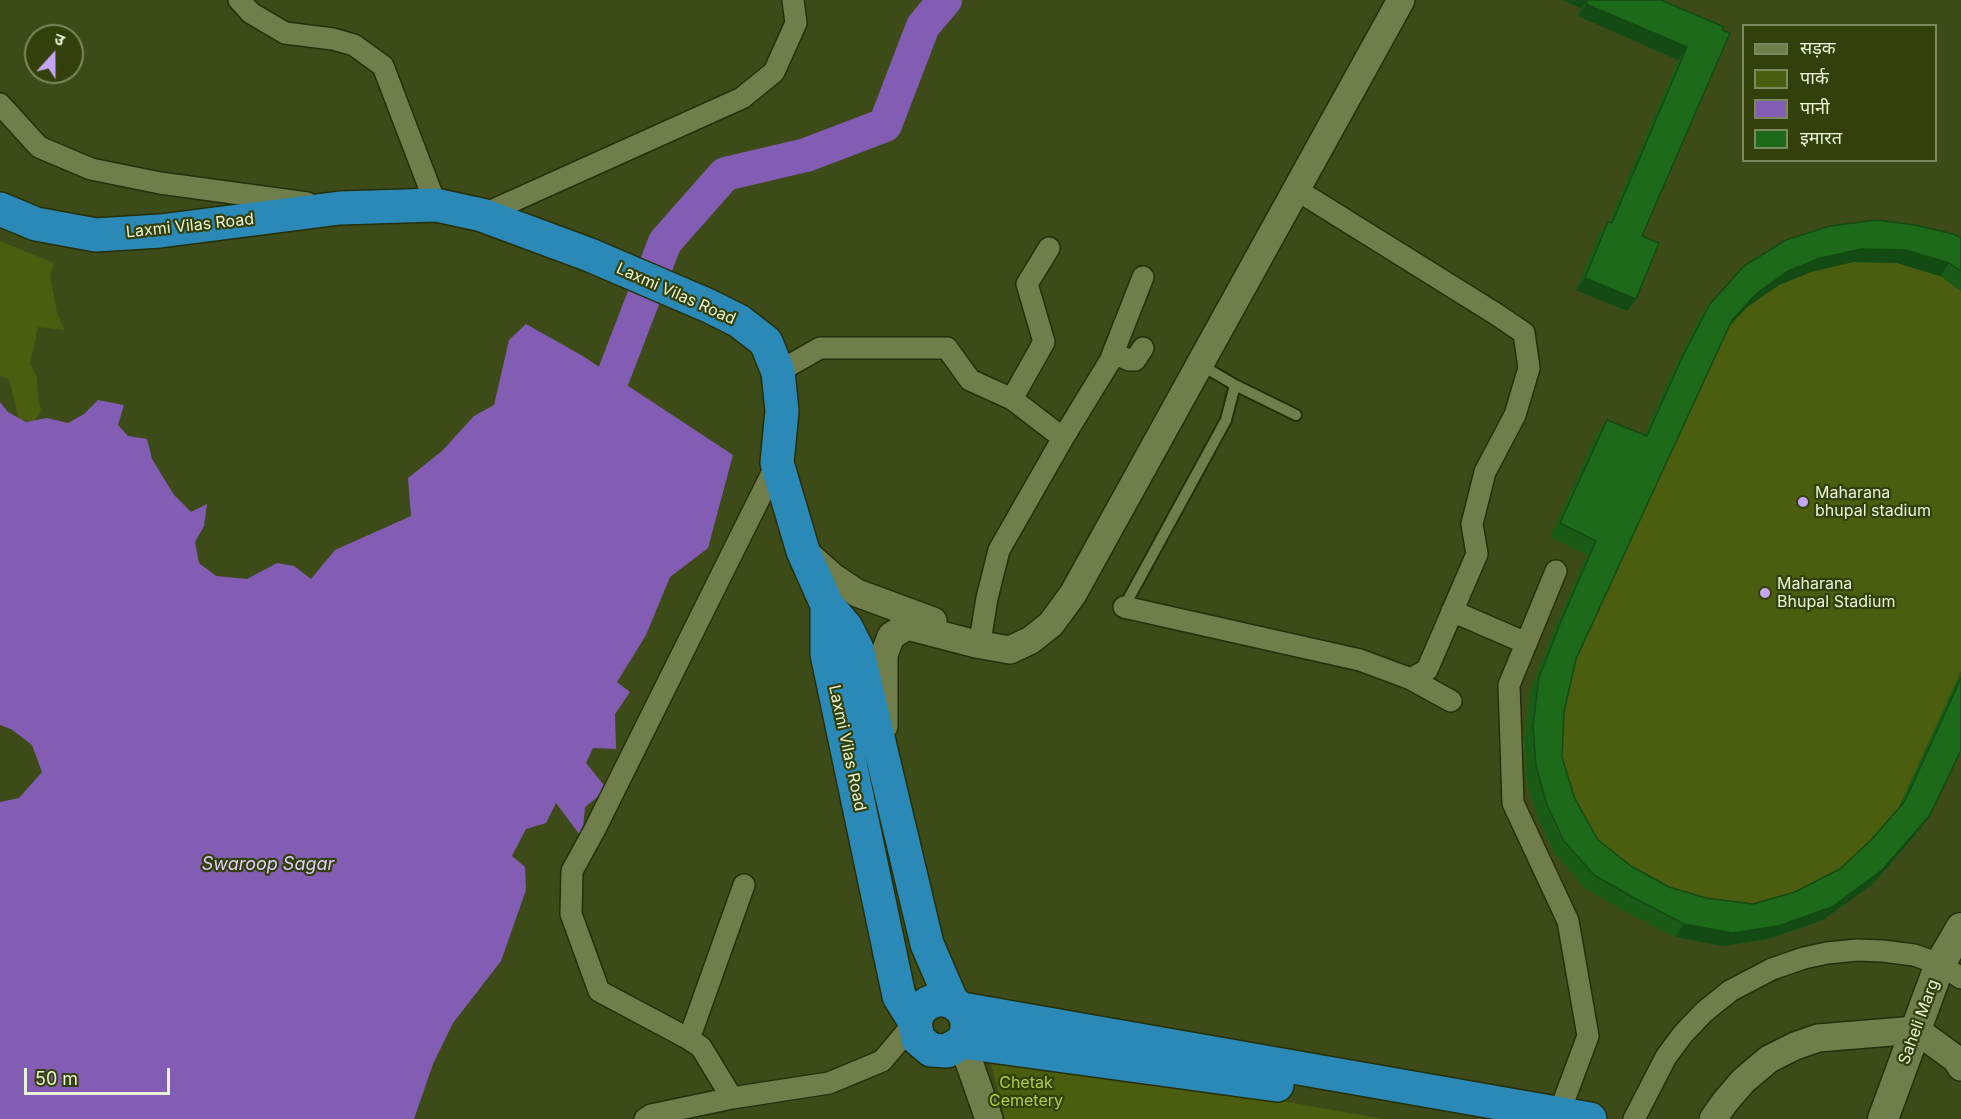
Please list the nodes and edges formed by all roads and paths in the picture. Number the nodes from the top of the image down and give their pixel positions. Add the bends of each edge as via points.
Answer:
1 (239, 0) edge
2 (793, 0) edge
3 (1401, 0) edge
4 (0, 104) edge
5 (1296, 190) junction
6 (435, 205) junction
7 (340, 208) junction
8 (0, 209) edge
9 (497, 220) junction
10 (1049, 248) dead end
11 (1143, 277) dead end
12 (1143, 348) dead end
13 (1113, 353) junction
14 (1201, 365) junction
15 (778, 372) junction
16 (1235, 385) junction
17 (1012, 399) junction
18 (1296, 415) dead end
19 (1063, 438) junction
20 (777, 463) junction
21 (803, 551) junction
22 (1556, 571) dead end
23 (827, 605) junction
24 (1124, 607) joint
25 (1452, 611) junction
26 (981, 635) junction
27 (1031, 640) junction
28 (1526, 643) junction
29 (1411, 679) junction
30 (1451, 701) dead end
31 (884, 766) junction
32 (744, 885) dead end
33 (1961, 928) edge
34 (1951, 971) edge
35 (957, 1005) junction
36 (915, 1022) junction
37 (1916, 1030) junction
38 (689, 1039) junction
39 (962, 1042) junction
40 (1961, 1067) edge
41 (732, 1098) junction
42 (1569, 1117) edge
43 (645, 1119) edge
44 (989, 1119) edge
45 (1468, 1119) edge
46 (1634, 1119) edge
47 (1713, 1119) edge
48 (1883, 1119) edge

1 - 6 street via 251,14 285,33 354,45 383,66
2 - 9 street via 796,23 774,72 742,98
3 - 5 street
4 - 7 street via 39,147 91,169 160,183
5 - 14 street
5 - 25 street via 1524,333 1529,368 1515,415 1485,472 1472,524 1477,554
6 - 7 highway, Laxmi Vilas Road
6 - 9 highway, Laxmi Vilas Road
7 - 8 highway, Laxmi Vilas Road via 160,231 96,235 36,224
9 - 15 highway, Laxmi Vilas Road via 590,255 739,321 766,342
10 - 17 street via 1027,284 1044,342
11 - 13 street
12 - 13 street via 1135,360
13 - 19 street
14 - 16 lane
14 - 27 street via 1073,594 1051,624
15 - 17 street via 820,348 947,348 970,380
15 - 20 highway, Laxmi Vilas Road via 782,411
16 - 18 lane
16 - 24 lane via 1226,420
17 - 19 street
19 - 26 street via 999,550
20 - 21 highway, Laxmi Vilas Road
20 - 38 street via 572,871 571,914 599,992
21 - 23 highway, Laxmi Vilas Road
21 - 26 street via 857,593
22 - 28 street
23 - 31 highway via 846,627 857,649
23 - 36 highway, Laxmi Vilas Road via 827,654 878,901 899,996
24 - 29 street via 1360,660
25 - 28 street
25 - 29 street via 1427,670
26 - 27 street via 1010,641
27 - 31 street via 1010,650 908,626 891,636 884,655
28 - 42 street via 1509,686 1513,803 1568,921 1588,1036
29 - 30 street
31 - 35 highway via 927,944
32 - 38 street
33 - 34 main road, Saheli Marg
34 - 37 main road, Saheli Marg
34 - 46 street via 1914,955 1857,950 1804,958 1751,979 1704,1012 1683,1034 1650,1084
35 - 36 highway via 940,999 928,1003
35 - 39 highway via 967,1020
35 - 42 highway
36 - 39 highway, Laxmi Vilas Road via 918,1039 931,1050 947,1051
36 - 41 street via 882,1061 839,1079
37 - 40 street via 1956,1059
37 - 47 street via 1818,1038 1796,1046 1769,1059 1743,1081
37 - 48 main road, Saheli Marg
38 - 41 street via 701,1047
39 - 44 street
39 - 45 highway via 1338,1093
41 - 43 street

